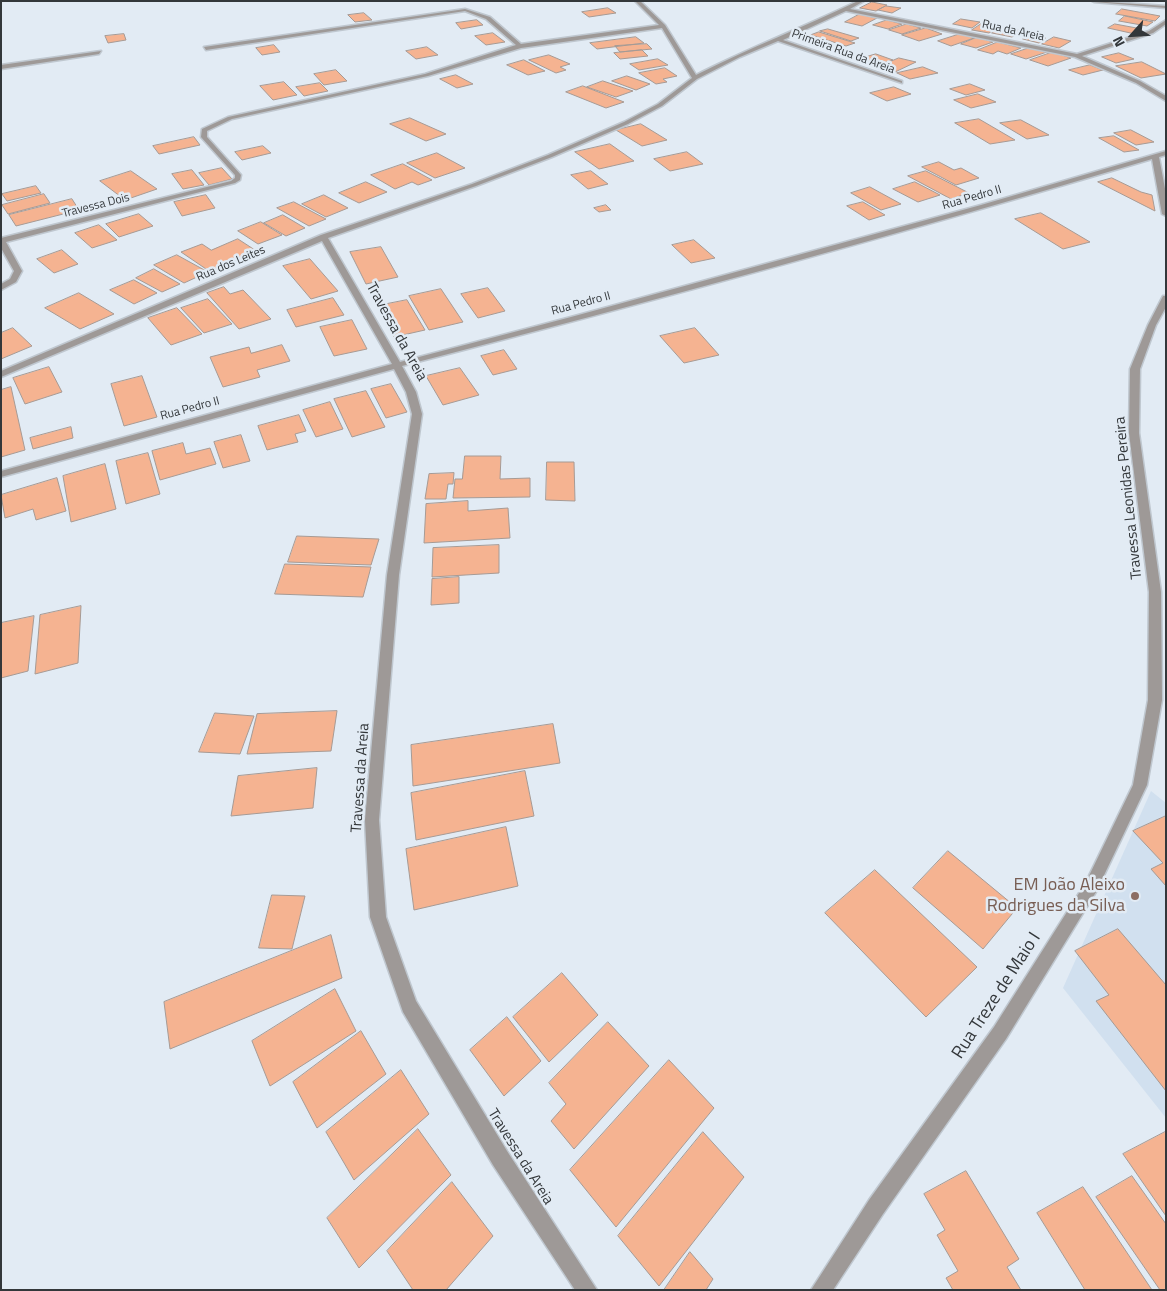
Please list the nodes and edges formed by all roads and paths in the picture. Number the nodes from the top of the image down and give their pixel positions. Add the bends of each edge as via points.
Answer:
1 (636, 1) edge
2 (862, 1) edge
3 (1094, 1) edge
4 (1166, 7) edge
5 (848, 10) junction
6 (1166, 20) edge
7 (663, 26) junction
8 (779, 40) junction
9 (520, 46) junction
10 (206, 48) dead end
11 (99, 52) dead end
12 (1078, 56) junction
13 (1, 67) edge
14 (695, 78) junction
15 (900, 82) dead end
16 (1166, 99) edge
17 (1166, 153) edge
18 (1155, 156) junction
19 (1166, 214) edge
20 (324, 237) junction
21 (2, 240) edge
22 (1, 288) edge
23 (1166, 298) edge
24 (397, 365) junction
25 (1, 374) edge
26 (1, 474) edge
27 (1155, 700) joint
28 (587, 1290) edge
29 (821, 1290) edge

1 - 7 street
2 - 5 street
3 - 4 street
5 - 8 street, Rua dos Leites
5 - 12 street, Rua da Areia
6 - 12 street via 1152,32
7 - 9 street
7 - 14 street
8 - 14 street, Rua dos Leites
8 - 15 street, Primeira Rua da Areia
9 - 10 street via 490,18 465,10
9 - 21 street, Travessa Dois via 426,75 256,111 213,124 204,130 204,137 234,169 238,179 225,186
11 - 13 street
12 - 16 street, Rua da Areia via 1138,82
14 - 20 street, Rua dos Leites via 660,105 550,156
17 - 18 street, Rua Pedro II
18 - 19 street
18 - 24 street, Rua Pedro II via 984,207
20 - 24 street, Travessa da Areia
20 - 25 street, Rua dos Leites
21 - 22 street via 18,271 13,280
23 - 27 street, Travessa Leonidas Pereira via 1152,325 1136,370 1134,433 1155,592
24 - 26 street, Rua Pedro II
24 - 28 street, Travessa da Areia via 411,392 417,414 393,575 372,820 378,917 409,1006 500,1158
27 - 29 street, Rua Treze de Maio I via 1140,785 1091,887 1000,1033

